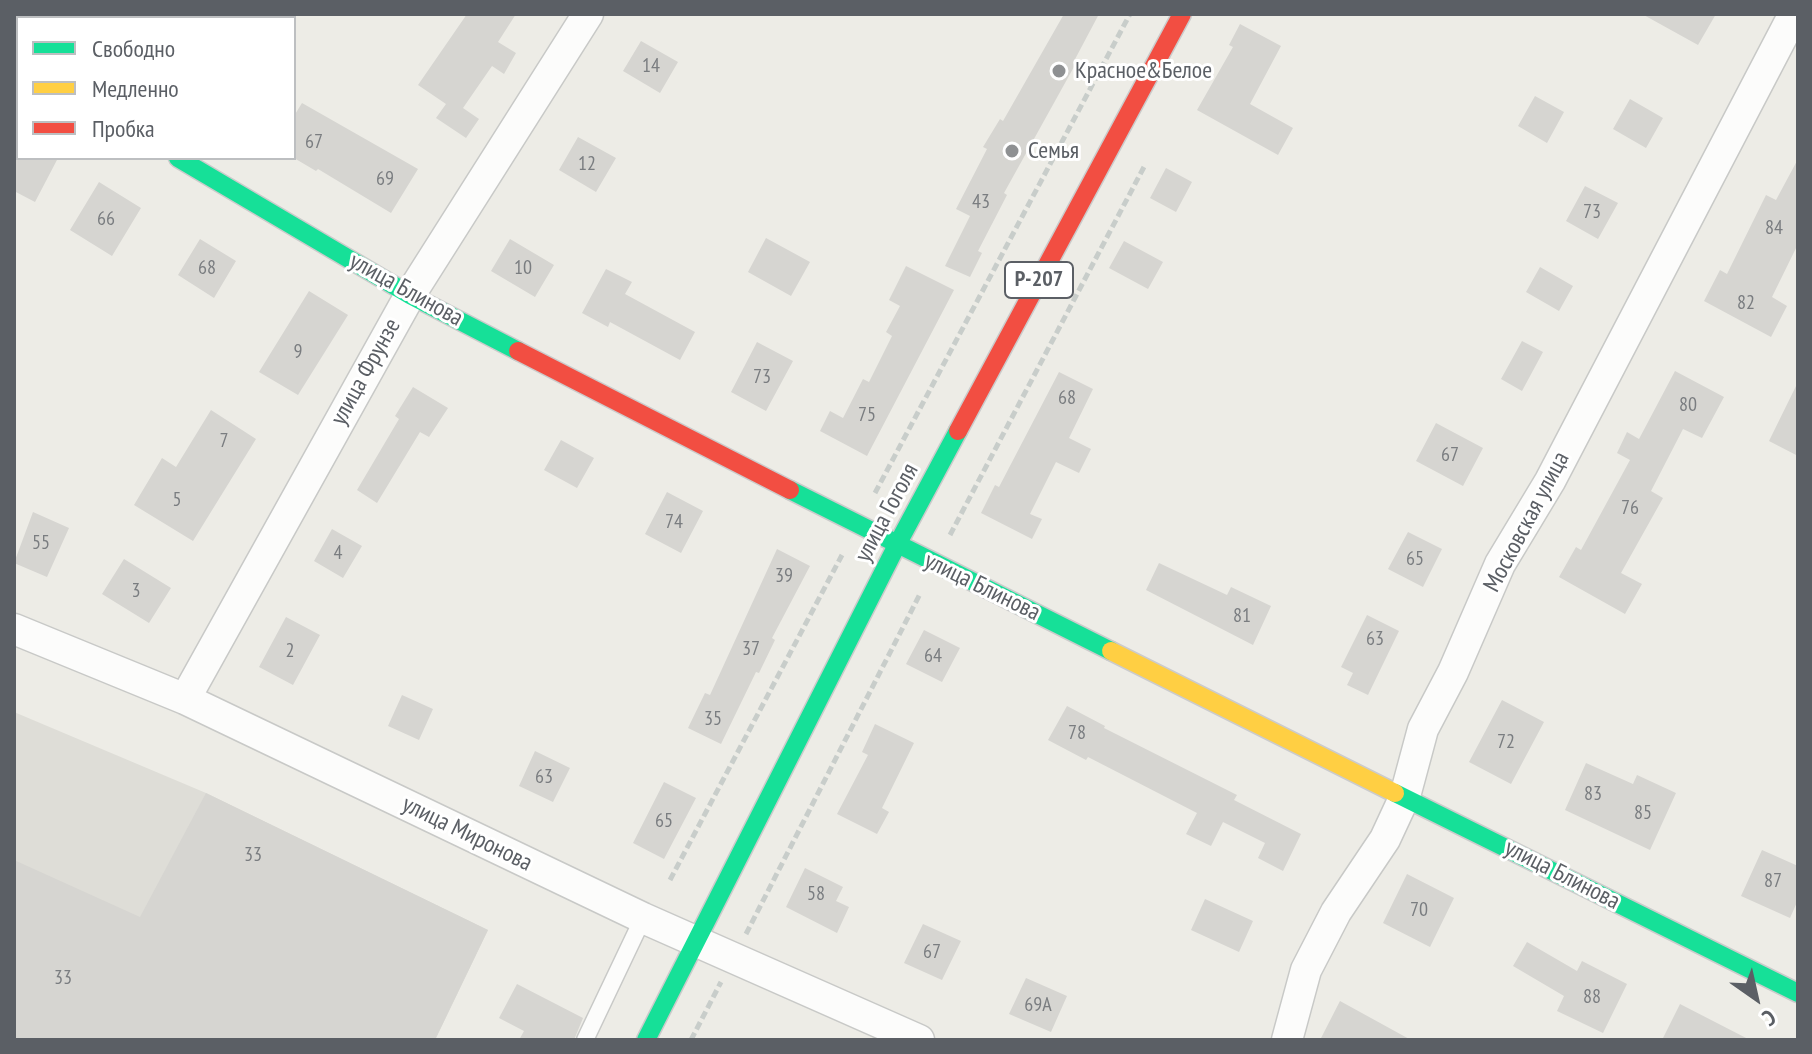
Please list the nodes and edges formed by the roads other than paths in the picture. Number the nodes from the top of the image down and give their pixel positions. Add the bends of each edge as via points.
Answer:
1 (588, 14) edge
2 (1182, 14) edge
3 (1794, 14) edge
4 (181, 160) edge
5 (410, 295) junction
6 (897, 545) junction
7 (14, 629) edge
8 (185, 699) junction
9 (1405, 796) junction
10 (643, 918) junction
11 (695, 941) junction
12 (1798, 993) edge
13 (585, 1040) edge
14 (646, 1040) edge
15 (919, 1040) edge
16 (1287, 1040) edge

1 - 5 street, улица Фрунзе
2 - 6 street, улица Гоголя / Р-207
3 - 9 street, Московская улица via 1557,468 1500,564 1423,729
4 - 5 street, улица Блинова
5 - 6 street, улица Блинова
5 - 8 street, улица Фрунзе
6 - 9 street, улица Блинова
6 - 11 street, улица Гоголя / Р-207
7 - 8 street, улица Миронова
8 - 10 street, улица Миронова
9 - 12 street, улица Блинова
9 - 16 street, Московская улица via 1306,970
10 - 11 street, улица Миронова
10 - 13 lane
11 - 14 street, улица Гоголя / Р-207
11 - 15 street, улица Миронова

